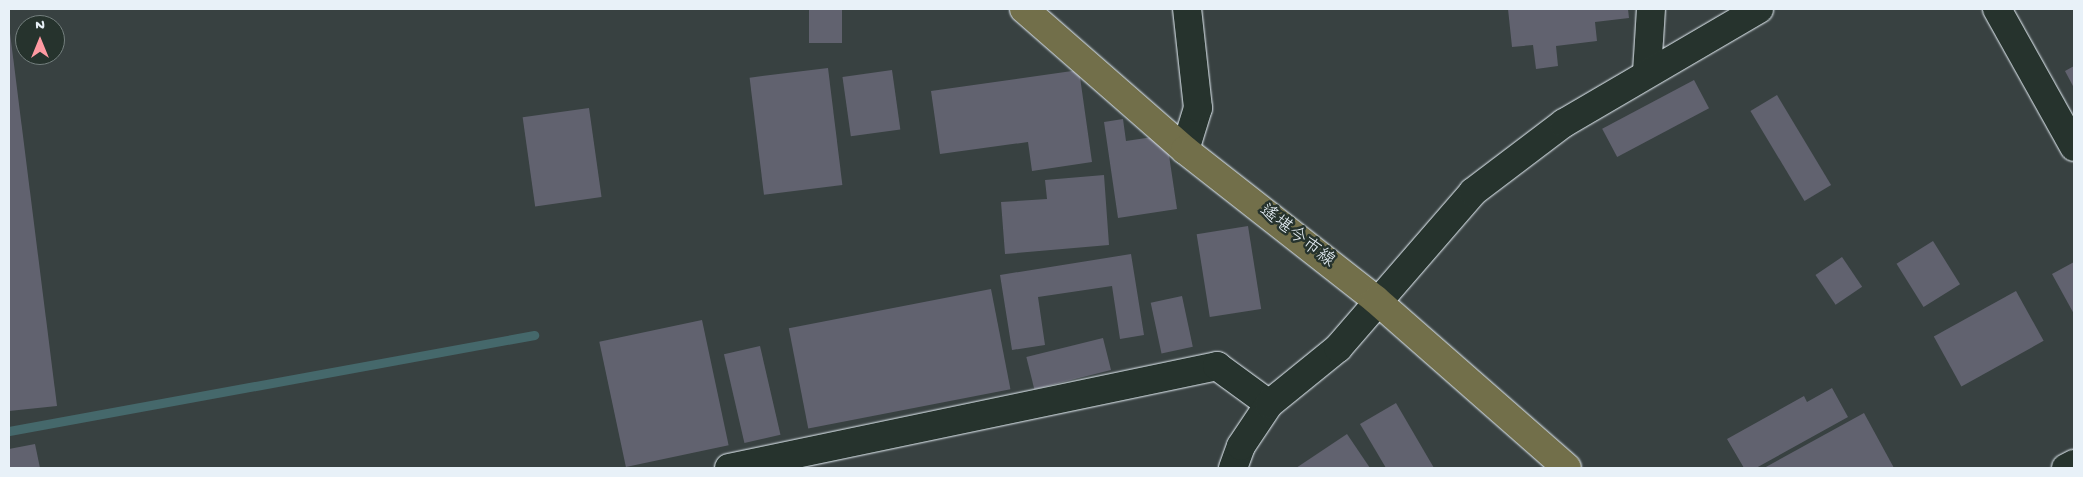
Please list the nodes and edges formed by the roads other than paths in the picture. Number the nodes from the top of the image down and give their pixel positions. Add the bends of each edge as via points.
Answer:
1 (1024, 9) edge
2 (1187, 9) edge
3 (1651, 9) edge
4 (1759, 9) edge
5 (1997, 9) edge
6 (1647, 72) junction
7 (2074, 147) edge
8 (1185, 150) junction
9 (1376, 300) junction
10 (1269, 404) junction
11 (2074, 464) edge
12 (728, 468) edge
13 (1233, 468) edge
14 (1567, 468) edge
15 (2066, 468) edge

1 - 8 main road, 遙堪今市線
2 - 8 street via 1198,108
3 - 6 street
4 - 6 street
5 - 7 street
6 - 9 street via 1564,123 1473,192
8 - 9 main road, 遙堪今市線
9 - 10 street via 1338,348
9 - 14 main road, 遙堪今市線
10 - 12 street via 1218,366
10 - 13 street via 1241,446
11 - 15 street

